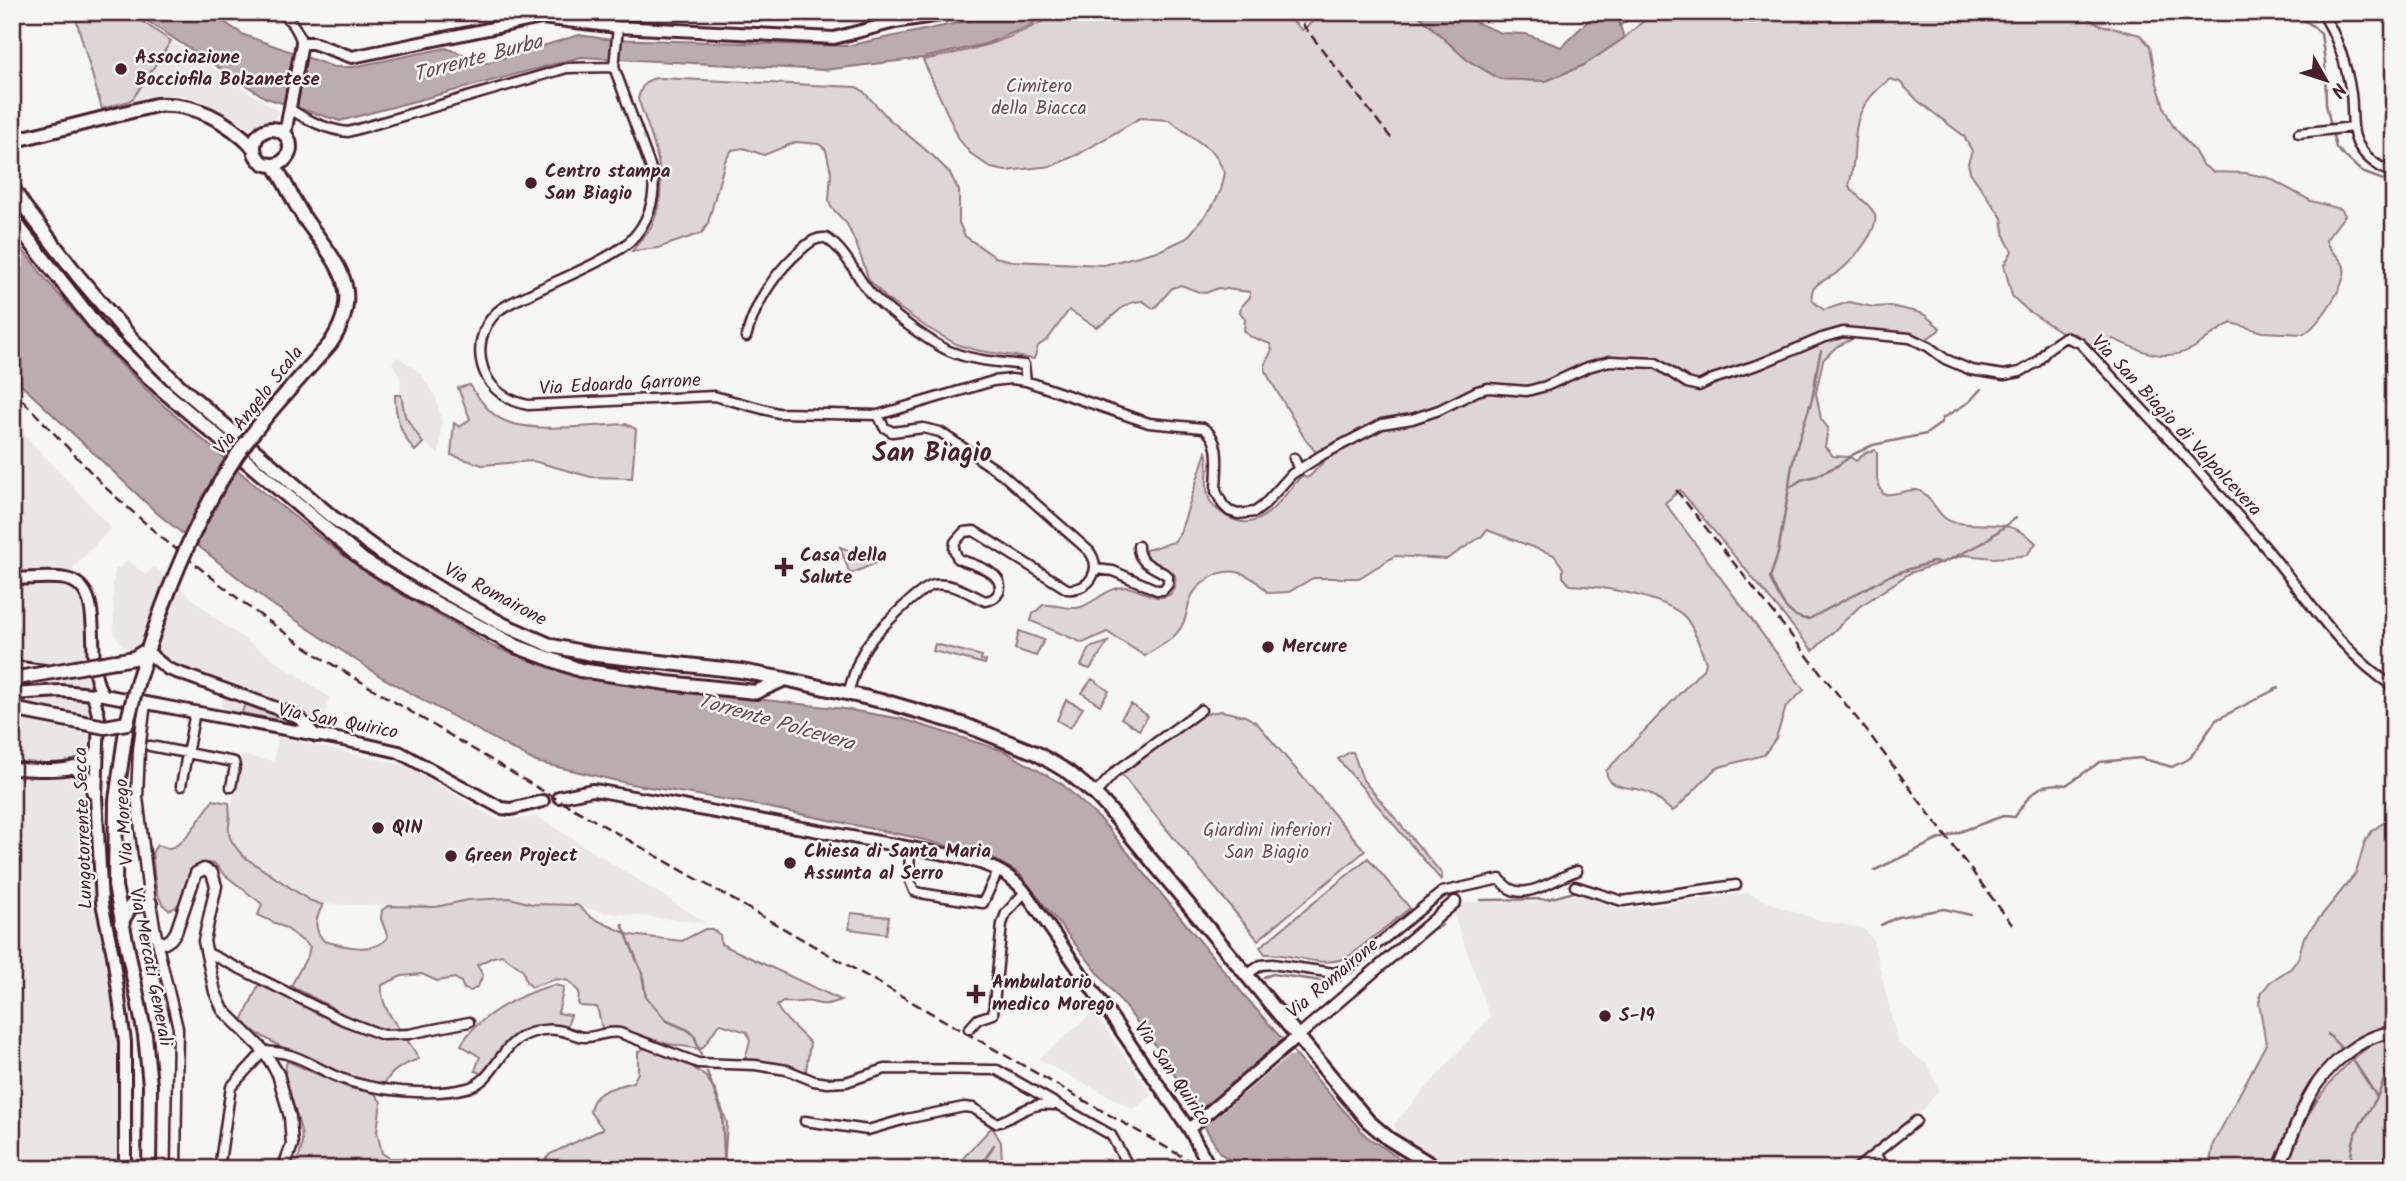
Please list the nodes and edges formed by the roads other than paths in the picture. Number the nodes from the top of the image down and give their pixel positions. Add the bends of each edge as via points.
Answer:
1 (279, 12) edge
2 (959, 12) edge
3 (2321, 12) edge
4 (618, 31) junction
5 (302, 47) junction
6 (615, 64) junction
7 (290, 109) junction
8 (2353, 127) junction
9 (263, 131) junction
10 (2299, 133) dead end
11 (240, 134) junction
12 (285, 134) junction
13 (12, 141) edge
14 (254, 148) junction
15 (280, 162) junction
16 (2394, 173) edge
17 (12, 187) edge
18 (12, 215) edge
19 (746, 337) dead end
20 (1026, 381) junction
21 (878, 415) junction
22 (237, 455) junction
23 (1294, 458) dead end
24 (1299, 470) junction
25 (1138, 545) dead end
26 (1096, 569) junction
27 (12, 579) edge
28 (148, 649) junction
29 (117, 661) junction
30 (12, 667) edge
31 (51, 672) junction
32 (12, 679) edge
33 (785, 679) junction
34 (138, 680) junction
35 (2394, 687) edge
36 (848, 693) junction
37 (12, 694) edge
38 (99, 694) junction
39 (145, 703) junction
40 (12, 709) edge
41 (1201, 710) dead end
42 (195, 712) junction
43 (127, 723) junction
44 (316, 736) junction
45 (150, 746) dead end
46 (98, 748) junction
47 (187, 753) junction
48 (73, 768) junction
49 (12, 769) edge
50 (181, 786) dead end
51 (231, 787) dead end
52 (1094, 794) junction
53 (559, 797) dead end
54 (543, 801) dead end
55 (97, 808) junction
56 (909, 848) junction
57 (998, 871) junction
58 (1577, 871) dead end
59 (1736, 885) dead end
60 (1574, 886) dead end
61 (115, 889) junction
62 (1025, 892) junction
63 (1455, 902) dead end
64 (150, 903) junction
65 (131, 906) junction
66 (121, 923) junction
67 (156, 937) junction
68 (206, 952) junction
69 (1246, 975) junction
70 (469, 1022) dead end
71 (969, 1030) dead end
72 (2391, 1032) edge
73 (1292, 1041) junction
74 (264, 1051) junction
75 (1059, 1105) junction
76 (805, 1121) dead end
77 (1916, 1121) dead end
78 (1189, 1129) junction
79 (1875, 1154) junction
80 (125, 1169) edge
81 (149, 1169) edge
82 (176, 1169) edge
83 (219, 1169) edge
84 (283, 1169) edge
85 (1130, 1169) edge
86 (1211, 1169) edge
87 (1438, 1169) edge
88 (1856, 1169) edge
89 (1885, 1169) edge
90 (2279, 1169) edge

1 - 5 street via 298,29
2 - 4 main road via 834,38
3 - 8 street via 2344,67
4 - 5 main road via 541,19 352,57 313,43
4 - 6 street
5 - 7 main road
6 - 7 street via 567,68 348,132
6 - 21 street, Via Edoardo Garrone via 653,174 649,213 622,247 493,316 481,345 482,367 491,384 507,398 527,405 714,396 778,413
7 - 12 main road
8 - 10 street
8 - 16 street via 2369,158
9 - 11 main road
9 - 12 main road
9 - 14 main road
11 - 13 main road via 194,108 167,104
11 - 14 main road
12 - 15 main road via 290,144 288,155
14 - 15 main road via 263,163
15 - 22 main road, Via Angelo Scala, bridge via 306,220 332,254 345,283 344,316 330,344
17 - 33 main road, Via Romairone via 78,276 176,383 332,517 387,557 504,625 552,646
18 - 22 main road via 100,330
19 - 20 street, Via San Biagio di Valpolcevera via 776,272 812,241 827,237 867,290 898,317 949,351 1024,365
20 - 21 street, Via San Biagio di Valpolcevera via 992,381
20 - 24 street, Via San Biagio di Valpolcevera via 1149,423 1210,432 1216,444 1216,491 1223,505 1238,514 1255,512
21 - 26 street via 892,432 937,431 1002,474 1089,551
22 - 28 main road, Via Angelo Scala, bridge via 173,576
22 - 33 main road via 364,561 518,647 580,670 611,676 756,692
23 - 24 street
24 - 35 street, Via San Biagio di Valpolcevera via 1382,424 1439,410 1488,388 1527,391 1611,361 1656,363 1699,386 1843,332 1910,338 1971,370 2004,375 2037,362 2065,337 2080,343 2169,436 2352,653
25 - 26 street via 1145,563 1168,576 1163,590
26 - 36 street via 1086,585 1067,589 974,531 964,532 955,542 955,554 996,576 998,594 985,601 950,586 925,588 865,648
27 - 38 main road, Lungotorrente Secca via 66,579 83,590 91,605
28 - 29 main road
28 - 34 main road, Via Angelo Scala
28 - 44 main road via 168,669 287,712
29 - 31 main road, bridge
29 - 34 main road via 133,670
30 - 31 main road
31 - 32 main road, bridge
33 - 36 main road, Via Romairone
34 - 43 main road, Via Angelo Scala, bridge
36 - 52 main road, Via Romairone via 1002,738 1068,772
37 - 38 main road, Via San Quirico
38 - 39 main road, Via San Quirico
38 - 46 main road, Lungotorrente Secca
39 - 42 main road, Via San Quirico
39 - 64 street, Via Morego via 137,797
40 - 43 main road, bridge via 105,727
41 - 52 street via 1125,765
42 - 44 main road, Via San Quirico
42 - 47 street
43 - 61 main road, Via Mercati Generali via 116,800
44 - 54 main road, Via San Quirico via 399,752 501,808
45 - 47 street
46 - 48 main road via 90,760
46 - 55 main road, Lungotorrente Secca
47 - 50 street
47 - 51 street via 233,762
48 - 49 main road
48 - 55 main road via 88,777
52 - 69 main road, Via Romairone
53 - 56 main road, Via San Quirico via 600,790
55 - 80 main road, Lungotorrente Secca via 102,903 125,1042
56 - 57 main road, Via San Quirico via 971,860
56 - 57 street via 910,884 920,893 983,902
57 - 62 main road, Via San Quirico
58 - 69 street, Via Romairone via 1541,888 1516,891 1500,879 1442,892 1347,969 1334,974 1272,964
59 - 60 street via 1622,901
61 - 65 main road
61 - 66 main road, Via Mercati Generali
62 - 71 street via 1002,924 993,1014 978,1019
62 - 78 main road, Via San Quirico
63 - 73 street, Via Romairone
64 - 65 main road
64 - 67 street, Via Morego
65 - 66 main road
66 - 81 main road, Via Mercati Generali via 145,1035 150,1085
67 - 68 street via 165,943 174,936 196,873 208,870 215,876 216,886 204,941
67 - 82 street, Via Morego via 178,1028
68 - 70 street via 342,1020 383,1035
68 - 74 street via 223,1010
69 - 73 main road, Via Romairone
72 - 90 street via 2374,1036 2331,1068 2310,1094
73 - 78 main road
73 - 87 main road via 1378,1131
74 - 75 street via 286,1054 370,1087 432,1092 484,1080 523,1035 541,1030 585,1037 615,1032 698,1063 755,1065 827,1083 885,1069 997,1070
74 - 83 street via 231,1087
74 - 84 street via 278,1074 290,1116 292,1145
75 - 76 street via 1038,1105 996,1123 964,1107 869,1130
75 - 85 street via 1111,1135
77 - 79 street
78 - 86 main road, Via San Quirico
79 - 88 street
79 - 89 street

